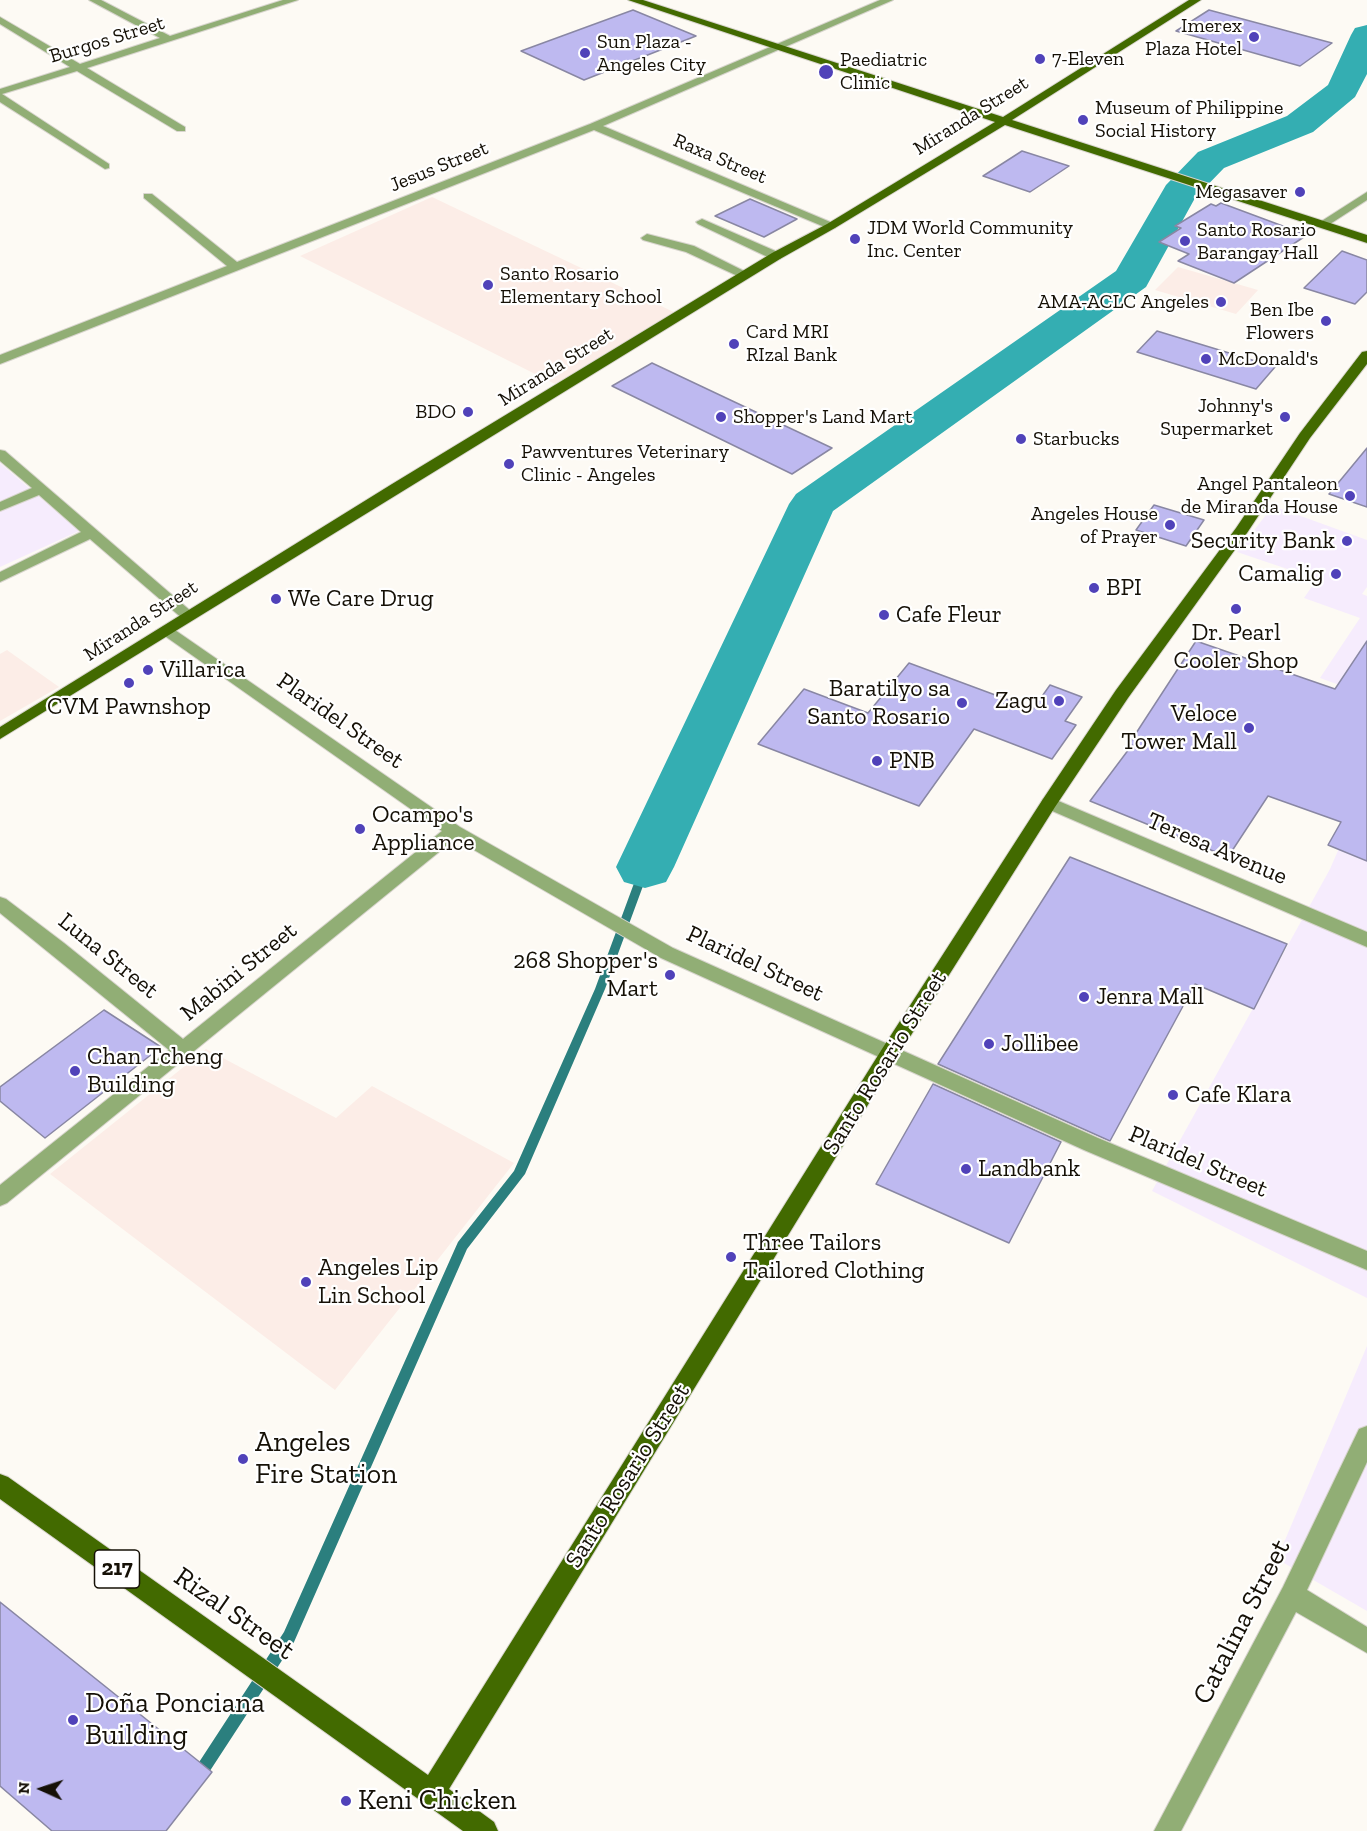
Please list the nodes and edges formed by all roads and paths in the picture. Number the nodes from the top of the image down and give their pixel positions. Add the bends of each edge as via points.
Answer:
1 (94, 0) edge
2 (293, 0) edge
3 (888, 0) edge
4 (1196, 0) edge
5 (641, 1) edge
6 (0, 20) edge
7 (169, 39) junction
8 (779, 46) junction
9 (81, 67) junction
10 (0, 92) edge
11 (0, 97) edge
12 (1004, 121) junction
13 (594, 126) junction
14 (181, 129) dead end
15 (105, 166) dead end
16 (1367, 195) edge
17 (148, 196) dead end
18 (702, 222) dead end
19 (1323, 224) junction
20 (831, 226) junction
21 (647, 238) dead end
22 (1367, 239) edge
23 (776, 256) junction
24 (237, 268) junction
25 (746, 275) junction
26 (1367, 355) edge
27 (0, 360) edge
28 (2, 458) edge
29 (40, 490) junction
30 (0, 507) edge
31 (90, 533) junction
32 (0, 578) edge
33 (188, 616) junction
34 (166, 631) junction
35 (0, 734) edge
36 (1049, 803) junction
37 (454, 831) junction
38 (0, 904) edge
39 (1367, 940) edge
40 (183, 1050) junction
41 (889, 1054) junction
42 (0, 1197) edge
43 (1367, 1261) edge
44 (1367, 1437) edge
45 (0, 1485) edge
46 (1292, 1595) junction
47 (1367, 1641) edge
48 (432, 1792) junction
49 (484, 1831) edge
50 (1167, 1831) edge

1 - 7 street
2 - 7 street, Burgos Street
3 - 8 street, Jesus Street
4 - 12 main road, Miranda Street
5 - 8 main road
6 - 9 street
7 - 9 street, Burgos Street
8 - 12 main road
8 - 13 street, Jesus Street
9 - 10 street, Burgos Street
9 - 14 street
11 - 15 street
12 - 19 main road
12 - 20 main road, Miranda Street
13 - 20 street, Raxa Street
13 - 24 street, Jesus Street
16 - 19 street
17 - 24 street
18 - 23 street
19 - 22 main road
20 - 23 main road, Miranda Street
21 - 25 street via 690,249
23 - 25 main road, Miranda Street
24 - 27 street, Jesus Street
25 - 33 main road, Miranda Street
26 - 36 main road, Santo Rosario Street via 1305,436
28 - 29 street
29 - 30 street
29 - 31 street
31 - 32 street
31 - 33 street
33 - 34 main road, Miranda Street
34 - 35 main road, Miranda Street
34 - 37 street, Plaridel Street
36 - 39 street, Teresa Avenue
36 - 41 main road, Santo Rosario Street
37 - 40 street, Mabini Street
37 - 41 street, Plaridel Street via 667,953
38 - 40 street, Luna Street
40 - 42 street, Mabini Street
41 - 43 street, Plaridel Street
41 - 48 main road, Santo Rosario Street
44 - 46 street, Catalina Street
45 - 48 main road, Rizal Street / 217
46 - 47 street
46 - 50 street, Catalina Street
48 - 49 main road, 217

